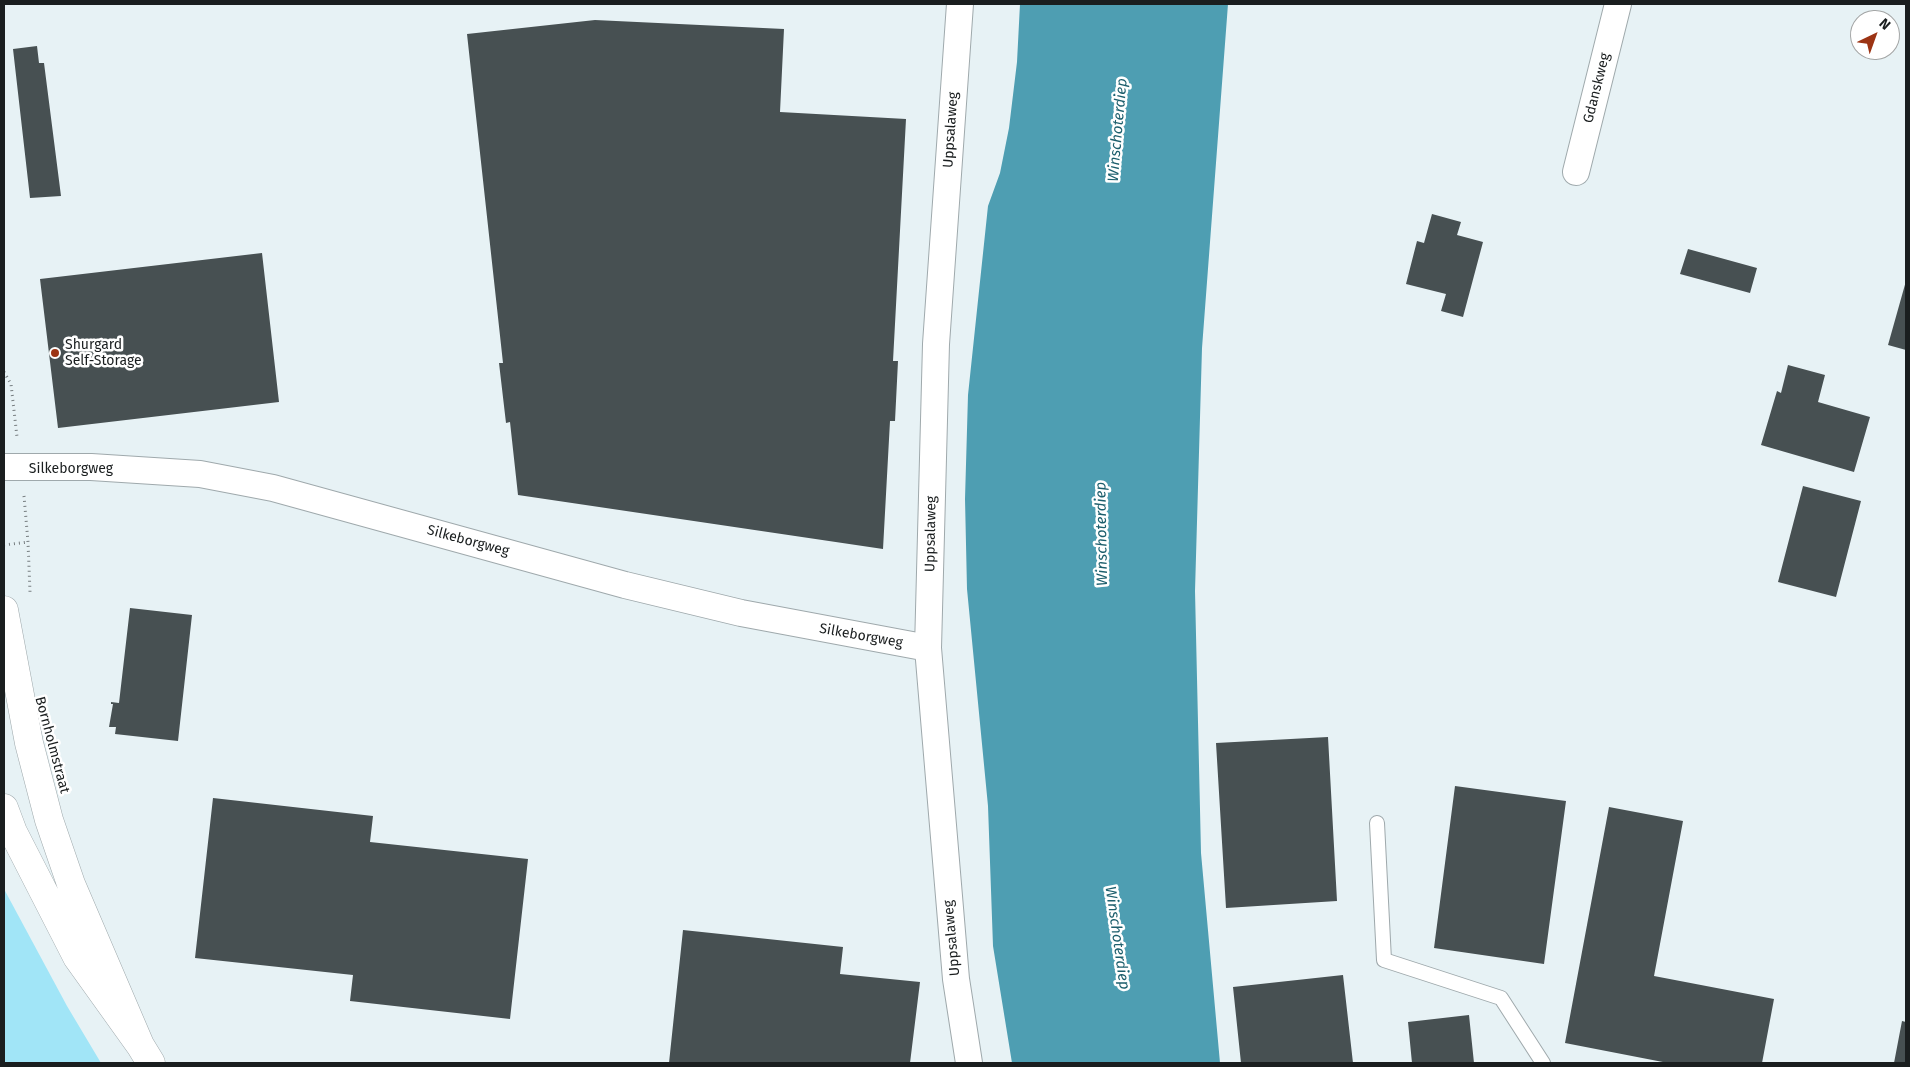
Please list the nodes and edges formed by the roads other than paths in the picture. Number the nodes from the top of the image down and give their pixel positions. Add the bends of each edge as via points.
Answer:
1 (960, 4) edge
2 (1618, 4) edge
3 (1576, 172) dead end
4 (12, 468) edge
5 (4, 610) edge
6 (928, 648) junction
7 (4, 808) edge
8 (1377, 823) dead end
9 (146, 1054) edge
10 (969, 1063) edge
11 (1543, 1063) edge

1 - 6 street, Uppsalaweg via 936,344
2 - 3 street, Gdanskweg
4 - 6 street, Silkeborgweg via 91,467 200,474 272,488 741,614
5 - 9 street, Bornholmstraat via 29,743 49,820 71,884
6 - 10 street, Uppsalaweg via 956,979
7 - 9 street, Bornholmstraat via 77,957
8 - 11 lane via 1384,960 1502,998

